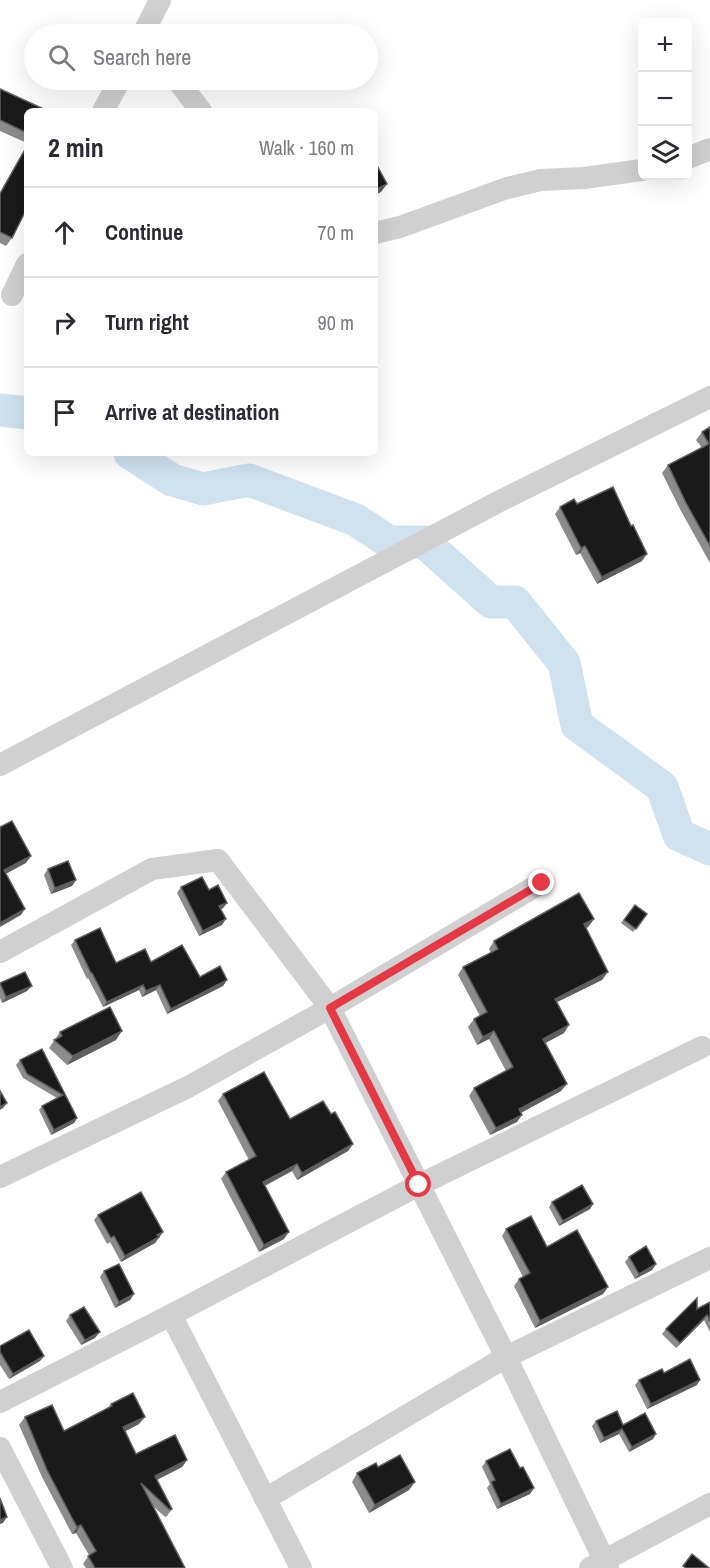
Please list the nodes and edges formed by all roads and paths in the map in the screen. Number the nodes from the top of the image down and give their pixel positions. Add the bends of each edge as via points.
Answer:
1 (160, 0) edge
2 (148, 24) edge
3 (115, 90) edge
4 (185, 90) edge
5 (106, 108) edge
6 (199, 108) edge
7 (710, 149) edge
8 (692, 156) edge
9 (638, 171) edge
10 (378, 232) edge
11 (24, 270) edge
12 (12, 295) dead end
13 (710, 397) edge
14 (0, 765) edge
15 (542, 883) dead end
16 (0, 952) edge
17 (330, 1008) junction
18 (702, 1047) dead end
19 (0, 1177) edge
20 (419, 1185) junction
21 (710, 1258) edge
22 (171, 1315) junction
23 (506, 1357) junction
24 (0, 1402) edge
25 (0, 1448) edge
26 (265, 1499) junction
27 (710, 1504) edge
28 (601, 1565) edge
29 (62, 1568) edge
30 (302, 1568) edge

1 - 2 street
3 - 5 street
4 - 6 street
7 - 8 street
9 - 10 street via 541,180 507,188
11 - 12 street
13 - 14 street via 498,502
15 - 17 street
16 - 17 street via 152,869 218,860
17 - 19 street via 188,1087
17 - 20 street
18 - 20 street
20 - 22 street
20 - 23 street
21 - 23 street
22 - 24 street
22 - 26 street
23 - 26 street
23 - 28 street
25 - 29 street
26 - 30 street
27 - 28 street

